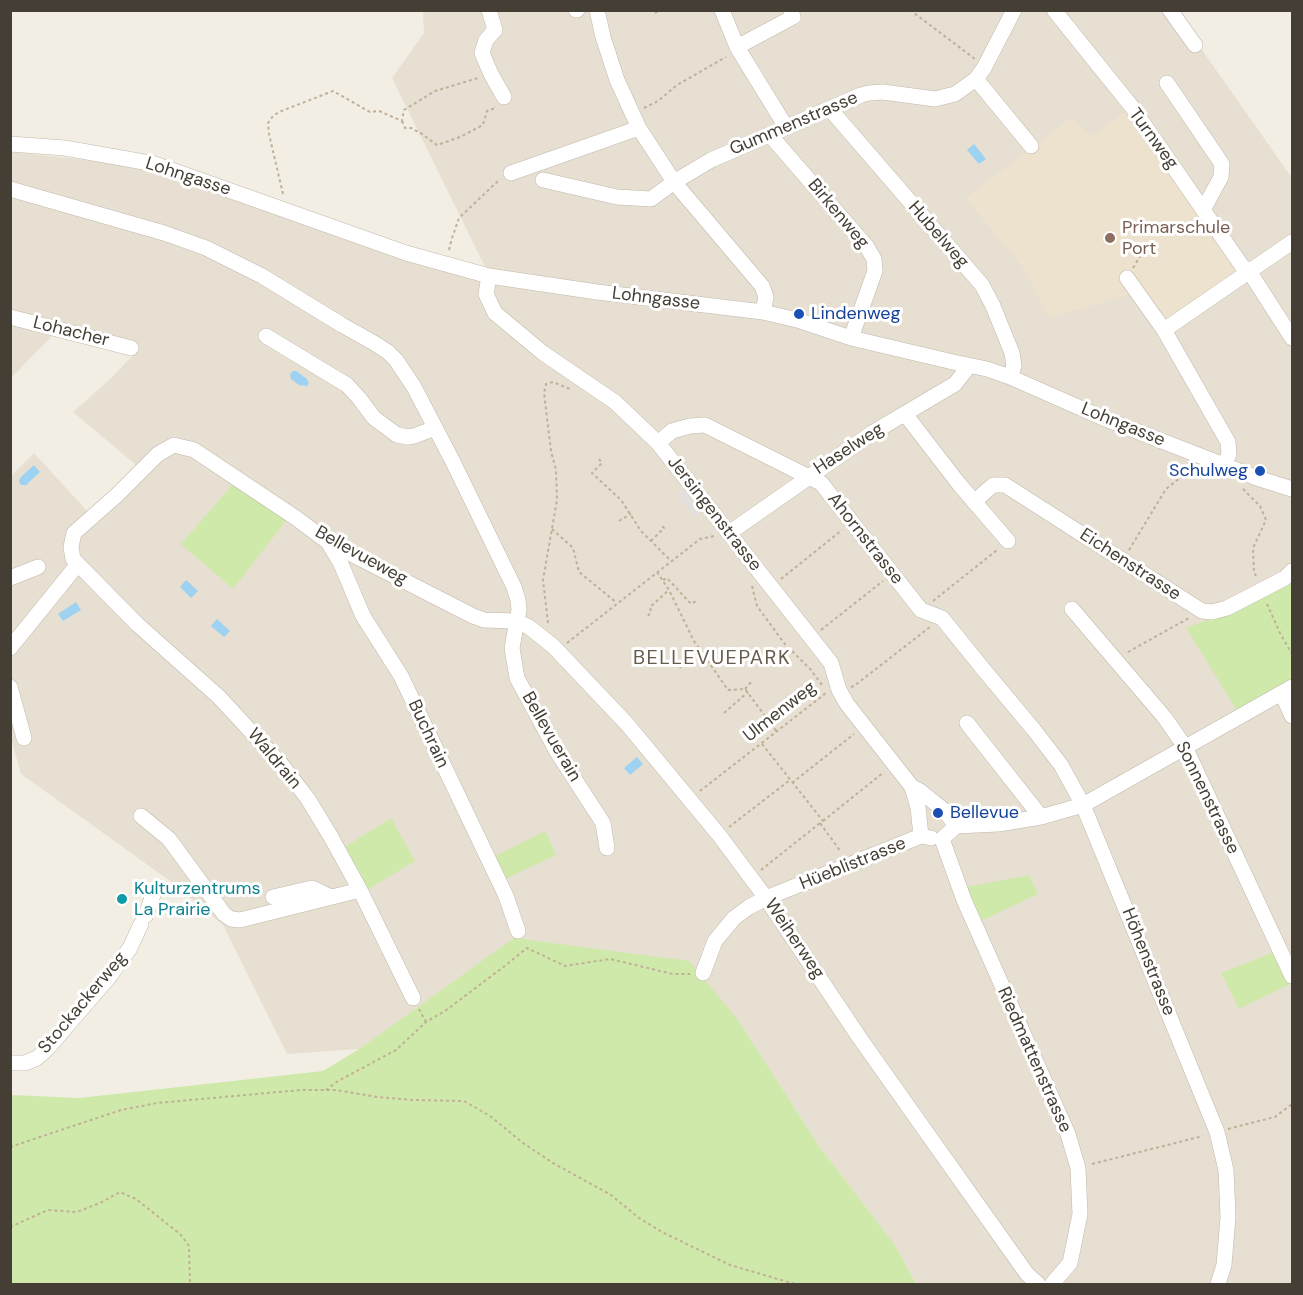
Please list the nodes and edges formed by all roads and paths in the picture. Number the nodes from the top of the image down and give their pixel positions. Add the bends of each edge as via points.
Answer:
1 (489, 10) edge
2 (597, 10) edge
3 (660, 10) edge
4 (722, 10) edge
5 (791, 10) edge
6 (910, 10) edge
7 (1014, 10) edge
8 (1054, 10) edge
9 (1170, 10) edge
10 (655, 13) dead end
11 (1195, 45) dead end
12 (738, 49) junction
13 (982, 64) dead end
14 (491, 75) junction
15 (976, 79) junction
16 (1167, 83) dead end
17 (504, 97) joint
18 (830, 109) junction
19 (402, 121) junction
20 (636, 121) junction
21 (786, 127) junction
22 (770, 135) junction
23 (10, 144) edge
24 (1031, 146) dead end
25 (511, 173) joint
26 (543, 180) dead end
27 (674, 182) junction
28 (10, 189) edge
29 (286, 209) junction
30 (1203, 210) junction
31 (1293, 242) edge
32 (1146, 246) dead end
33 (447, 264) junction
34 (1249, 271) junction
35 (489, 276) junction
36 (1127, 278) joint
37 (764, 312) junction
38 (10, 317) edge
39 (1164, 330) junction
40 (266, 336) dead end
41 (851, 338) junction
42 (1293, 338) edge
43 (131, 348) dead end
44 (969, 366) junction
45 (1010, 377) junction
46 (574, 391) dead end
47 (905, 414) junction
48 (435, 428) junction
49 (658, 443) junction
50 (1193, 453) junction
51 (599, 459) dead end
52 (1224, 465) junction
53 (1240, 471) junction
54 (808, 476) junction
55 (1293, 489) edge
56 (974, 502) junction
57 (631, 514) junction
58 (619, 521) dead end
59 (851, 522) junction
60 (662, 526) dead end
61 (552, 530) junction
62 (729, 532) junction
63 (700, 539) dead end
64 (651, 541) junction
65 (1008, 541) joint
66 (328, 542) junction
67 (1122, 560) junction
68 (671, 561) junction
69 (78, 564) junction
70 (38, 567) dead end
71 (1293, 571) edge
72 (657, 572) junction
73 (892, 574) junction
74 (10, 578) edge
75 (750, 578) dead end
76 (663, 580) junction
77 (771, 586) junction
78 (669, 590) junction
79 (1262, 590) junction
80 (617, 603) junction
81 (697, 603) dead end
82 (1072, 609) dead end
83 (921, 610) junction
84 (1202, 611) junction
85 (648, 616) dead end
86 (942, 618) junction
87 (517, 621) junction
88 (541, 635) junction
89 (574, 636) dead end
90 (811, 637) junction
91 (10, 648) edge
92 (699, 649) junction
93 (1293, 654) edge
94 (1114, 660) junction
95 (680, 668) dead end
96 (753, 680) dead end
97 (10, 687) edge
98 (745, 689) junction
99 (1287, 690) edge
100 (833, 691) junction
101 (748, 692) junction
102 (724, 713) dead end
103 (1293, 716) edge
104 (967, 723) dead end
105 (858, 730) dead end
106 (777, 732) junction
107 (24, 738) dead end
108 (762, 744) junction
109 (1185, 747) junction
110 (888, 768) dead end
111 (791, 781) junction
112 (912, 787) junction
113 (697, 794) dead end
114 (1083, 805) junction
115 (141, 816) dead end
116 (1041, 817) junction
117 (821, 822) junction
118 (956, 826) junction
119 (725, 830) dead end
120 (921, 836) junction
121 (942, 839) junction
122 (607, 848) dead end
123 (840, 851) dead end
124 (757, 875) dead end
125 (360, 890) junction
126 (153, 895) dead end
127 (273, 897) dead end
128 (331, 897) junction
129 (766, 898) junction
130 (518, 931) dead end
131 (703, 973) joint
132 (1293, 976) edge
133 (413, 998) dead end
134 (10, 1064) edge
135 (326, 1090) junction
136 (1293, 1104) edge
137 (1217, 1132) junction
138 (10, 1147) edge
139 (1078, 1168) junction
140 (10, 1227) edge
141 (190, 1284) edge
142 (795, 1284) edge
143 (1038, 1284) edge
144 (1052, 1284) edge
145 (1218, 1284) edge

1 - 14 street via 495,30 482,53
2 - 20 street via 617,80
3 - 10 path
4 - 12 street
5 - 12 street via 793,17
6 - 13 path
7 - 15 street, Gummenstrasse
8 - 30 street, Turnweg via 1138,117
9 - 11 street
12 - 20 path via 677,85
12 - 21 street
14 - 17 street
14 - 19 path via 435,91 404,110
15 - 18 street, Gummenstrasse via 946,97 869,93
15 - 24 street
16 - 30 street via 1222,164 1221,177
17 - 19 path via 487,111 483,125 436,145 405,128
18 - 21 street, Gummenstrasse
18 - 45 street, Hubelweg via 982,285 1012,353 1014,366
19 - 29 path via 379,111 370,112 333,91 273,116 268,123 269,134
20 - 25 street
20 - 27 street
21 - 22 street, Gummenstrasse
22 - 27 street, Gummenstrasse via 711,160
22 - 41 street, Birkenweg via 874,259 875,271
23 - 29 street, Lohngasse via 65,148 156,164
25 - 33 path via 497,180 459,218
26 - 27 street, Gummenstrasse via 617,197 651,199
27 - 37 street via 762,286 766,297
28 - 48 street via 164,233 206,248 262,276 345,336 388,352 414,387
29 - 33 street, Lohngasse
30 - 34 street, Turnweg
31 - 34 street
32 - 36 path
33 - 35 street, Lohngasse
34 - 39 street
34 - 42 street, Turnweg
35 - 37 street, Lohngasse
35 - 49 street, Jersingenstrasse via 486,294 495,313 543,353 615,402
36 - 39 street
37 - 41 street, Lohngasse
38 - 43 street, Lohacher
39 - 52 street via 1228,442 1229,454
40 - 48 street via 347,385 374,418 397,435 414,436
41 - 44 street, Lohngasse
44 - 45 street, Lohngasse
44 - 47 street, Haselweg via 955,384
45 - 50 street, Lohngasse
46 - 61 path via 553,382 546,384 544,393 556,470
47 - 54 street, Haselweg
47 - 56 street
48 - 87 street via 514,587
49 - 54 street, Ahornstrasse via 672,431 705,425
49 - 62 street, Jersingenstrasse
50 - 52 street, Lohngasse
50 - 67 path
51 - 57 path via 602,463 592,473
52 - 53 street, Lohngasse
53 - 55 street, Lohngasse
53 - 79 path via 1244,490 1260,506 1266,520 1253,548 1254,572
54 - 59 street, Ahornstrasse via 821,483
54 - 62 street, Haselweg
56 - 65 street
56 - 67 street, Eichenstrasse via 993,485 1005,484
57 - 58 path
57 - 64 path
59 - 73 street, Ahornstrasse
59 - 77 path
60 - 64 path
61 - 80 path via 573,548 579,572
61 - 88 path via 543,580 549,628
62 - 77 street, Jersingenstrasse
63 - 68 path
64 - 68 path
65 - 83 path
66 - 69 street, Bellevueweg via 194,450 174,445 158,454 74,533 71,547
66 - 87 street, Bellevueweg via 473,616
66 - 130 street, Buchrain via 363,616 401,676 506,896
67 - 84 street, Eichenstrasse
68 - 72 path
69 - 91 street
69 - 125 street, Waldrain via 137,624 219,696 281,764 308,799
70 - 74 street
71 - 79 street, Eichenstrasse
72 - 76 path
72 - 80 path
73 - 83 street, Ahornstrasse
73 - 90 path
75 - 100 path via 757,606 784,643
76 - 78 path
76 - 81 path via 667,578 691,604
77 - 90 street, Jersingenstrasse
78 - 85 path via 650,607
78 - 92 path
79 - 84 street, Eichenstrasse via 1227,608
79 - 93 path
80 - 89 path
82 - 94 street, Sonnenstrasse
83 - 86 street
84 - 94 path
86 - 100 path, Ulmenweg via 854,686
86 - 114 street, Höhenstrasse via 1061,765
87 - 88 street, Weiherweg
87 - 122 street, Bellevuerain via 512,648 517,678 556,752 603,823
88 - 129 street, Weiherweg via 627,724
90 - 100 street, Jersingenstrasse via 831,663
92 - 95 path
92 - 98 path via 728,690
94 - 109 street, Sonnenstrasse
96 - 98 path
97 - 107 street
98 - 101 path
99 - 103 street
99 - 109 street
100 - 106 path, Ulmenweg
100 - 112 street, Jersingenstrasse
101 - 102 path
101 - 106 path
104 - 116 street
105 - 111 path
106 - 108 path, Ulmenweg
108 - 111 path
108 - 113 path, Ulmenweg
109 - 114 street
109 - 132 street, Sonnenstrasse
110 - 117 path
111 - 117 path
111 - 119 path
112 - 118 street via 945,811
112 - 120 street
114 - 116 street
114 - 137 street, Höhenstrasse
115 - 128 street via 169,839 231,919
116 - 118 street
117 - 123 path
117 - 124 path
118 - 121 street
120 - 121 street, Hüeblistrasse
120 - 129 street, Hüeblistrasse
121 - 139 street, Riedmattenstrasse via 964,900 1068,1134
125 - 128 street
125 - 133 street, Waldrain
126 - 134 street, Stockackerweg via 130,948 109,976 37,1058 25,1064
127 - 128 street via 312,888
129 - 131 street, Hüeblistrasse via 734,918 715,941
129 - 143 street, Weiherweg via 859,1037 1027,1274
131 - 135 path via 673,974 610,959 565,966 527,948 426,1022 396,1050
135 - 138 path via 157,1102
135 - 142 path via 377,1098 464,1101 662,1232 730,1266
136 - 137 path via 1275,1117
137 - 139 path
137 - 145 street, Höhenstrasse via 1226,1170 1228,1217 1224,1265
139 - 144 street, Riedmattenstrasse via 1080,1214 1070,1263
140 - 141 path via 48,1210 77,1212 120,1192 136,1199 180,1234 189,1246

